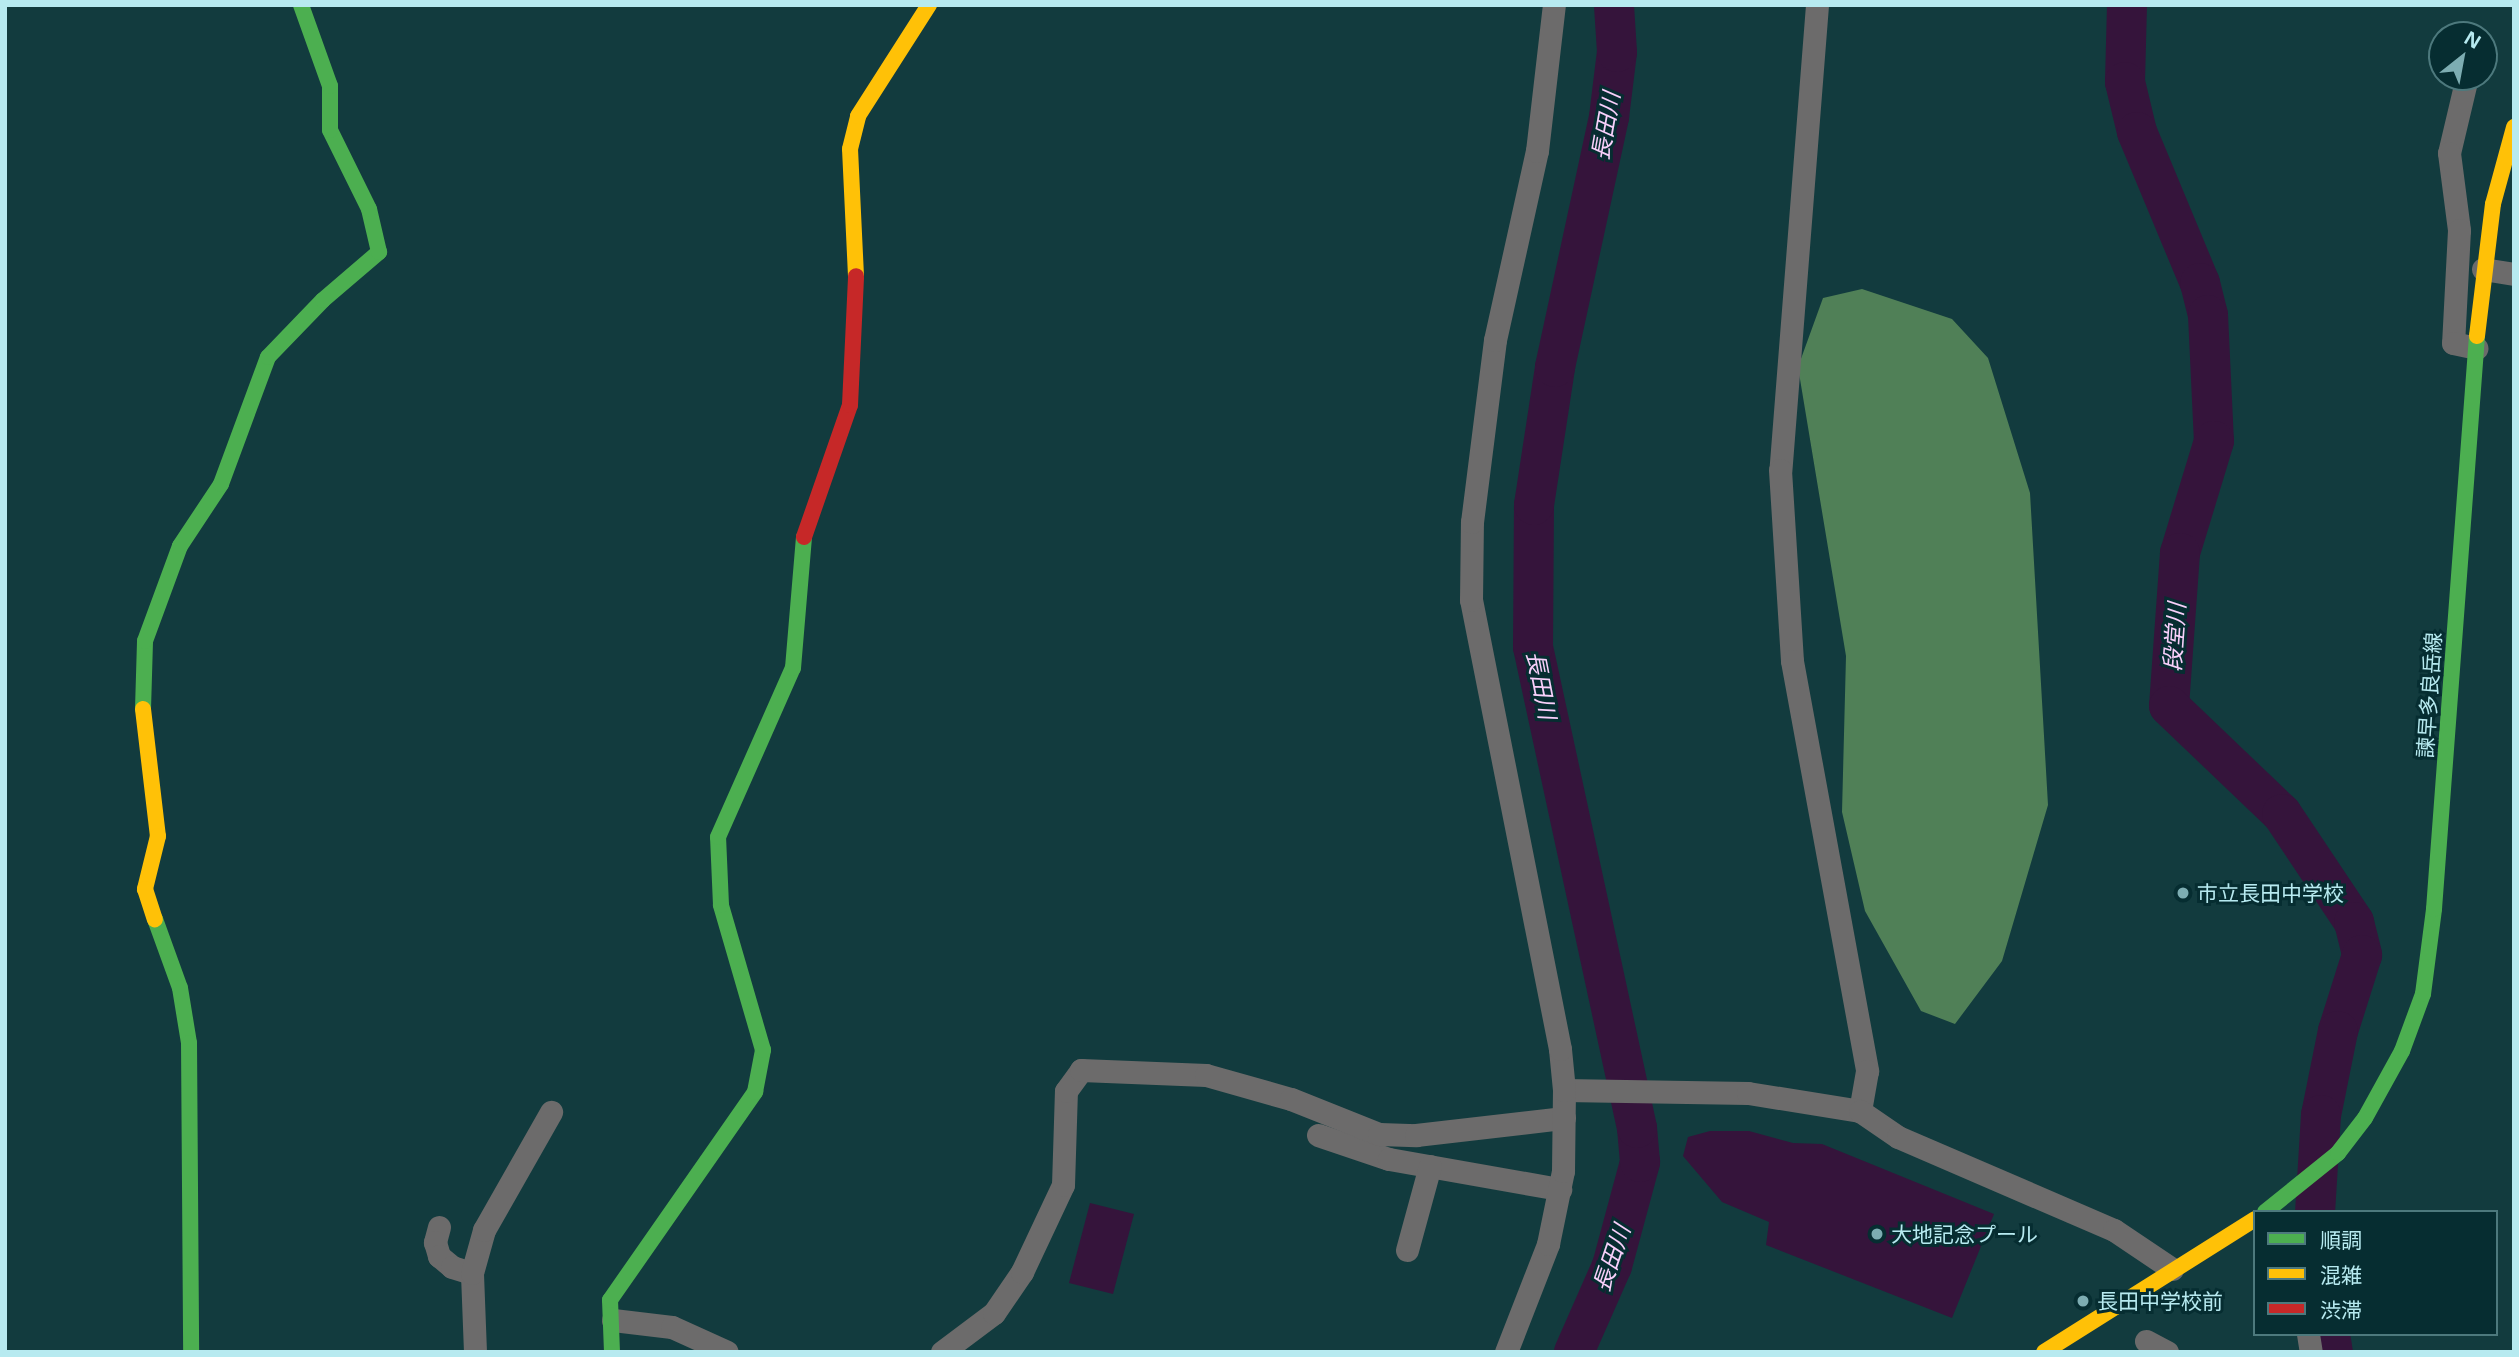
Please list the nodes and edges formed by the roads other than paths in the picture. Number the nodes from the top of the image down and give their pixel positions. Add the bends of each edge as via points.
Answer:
1 (301, 5) edge
2 (929, 5) edge
3 (1554, 5) edge
4 (1817, 5) edge
5 (2464, 91) edge
6 (2514, 127) edge
7 (2483, 269) junction
8 (2514, 274) edge
9 (2476, 348) junction
10 (1574, 1091) junction
11 (1860, 1111) junction
12 (551, 1112) dead end
13 (1564, 1118) junction
14 (1318, 1135) dead end
15 (1430, 1166) junction
16 (1560, 1189) junction
17 (2267, 1210) edge
18 (2253, 1220) edge
19 (439, 1227) dead end
20 (1407, 1250) dead end
21 (2172, 1269) junction
22 (472, 1273) junction
23 (612, 1320) junction
24 (191, 1352) edge
25 (475, 1352) edge
26 (612, 1352) edge
27 (727, 1352) edge
28 (942, 1352) edge
29 (1506, 1352) edge
30 (2044, 1352) edge

1 - 24 street via 330,86 330,130 369,209 379,252 323,300 268,357 222,484 180,546 145,641 143,721 158,836 145,889 180,988 189,1043
2 - 23 street via 858,116 850,149 857,251 850,405 803,540 793,668 718,837 721,905 763,1050 755,1091 610,1300
3 - 10 street via 1537,152 1494,340 1472,522 1471,600 1560,1049
4 - 11 street via 1780,470 1792,661 1867,1071
5 - 9 street via 2449,153 2459,230 2453,343
6 - 7 street, 諫早多良岳線 via 2493,204
7 - 8 street
7 - 9 street, 諫早多良岳線
9 - 17 street, 諫早多良岳線 via 2434,909 2423,995 2402,1051 2365,1118 2338,1153
10 - 11 street via 1748,1093
10 - 13 street
11 - 21 street via 1898,1137 2114,1230
12 - 22 street via 484,1230
13 - 16 street
13 - 28 street via 1416,1135 1379,1134 1291,1099 1206,1076 1081,1070 1066,1091 1063,1185 1022,1272 994,1313
14 - 15 street
15 - 16 street
15 - 20 street
16 - 29 street via 1548,1244
18 - 21 street, 諫早多良岳線
19 - 22 street via 435,1242 439,1256
21 - 30 street, 諫早多良岳線
22 - 25 street
23 - 26 street
23 - 27 street via 672,1327

